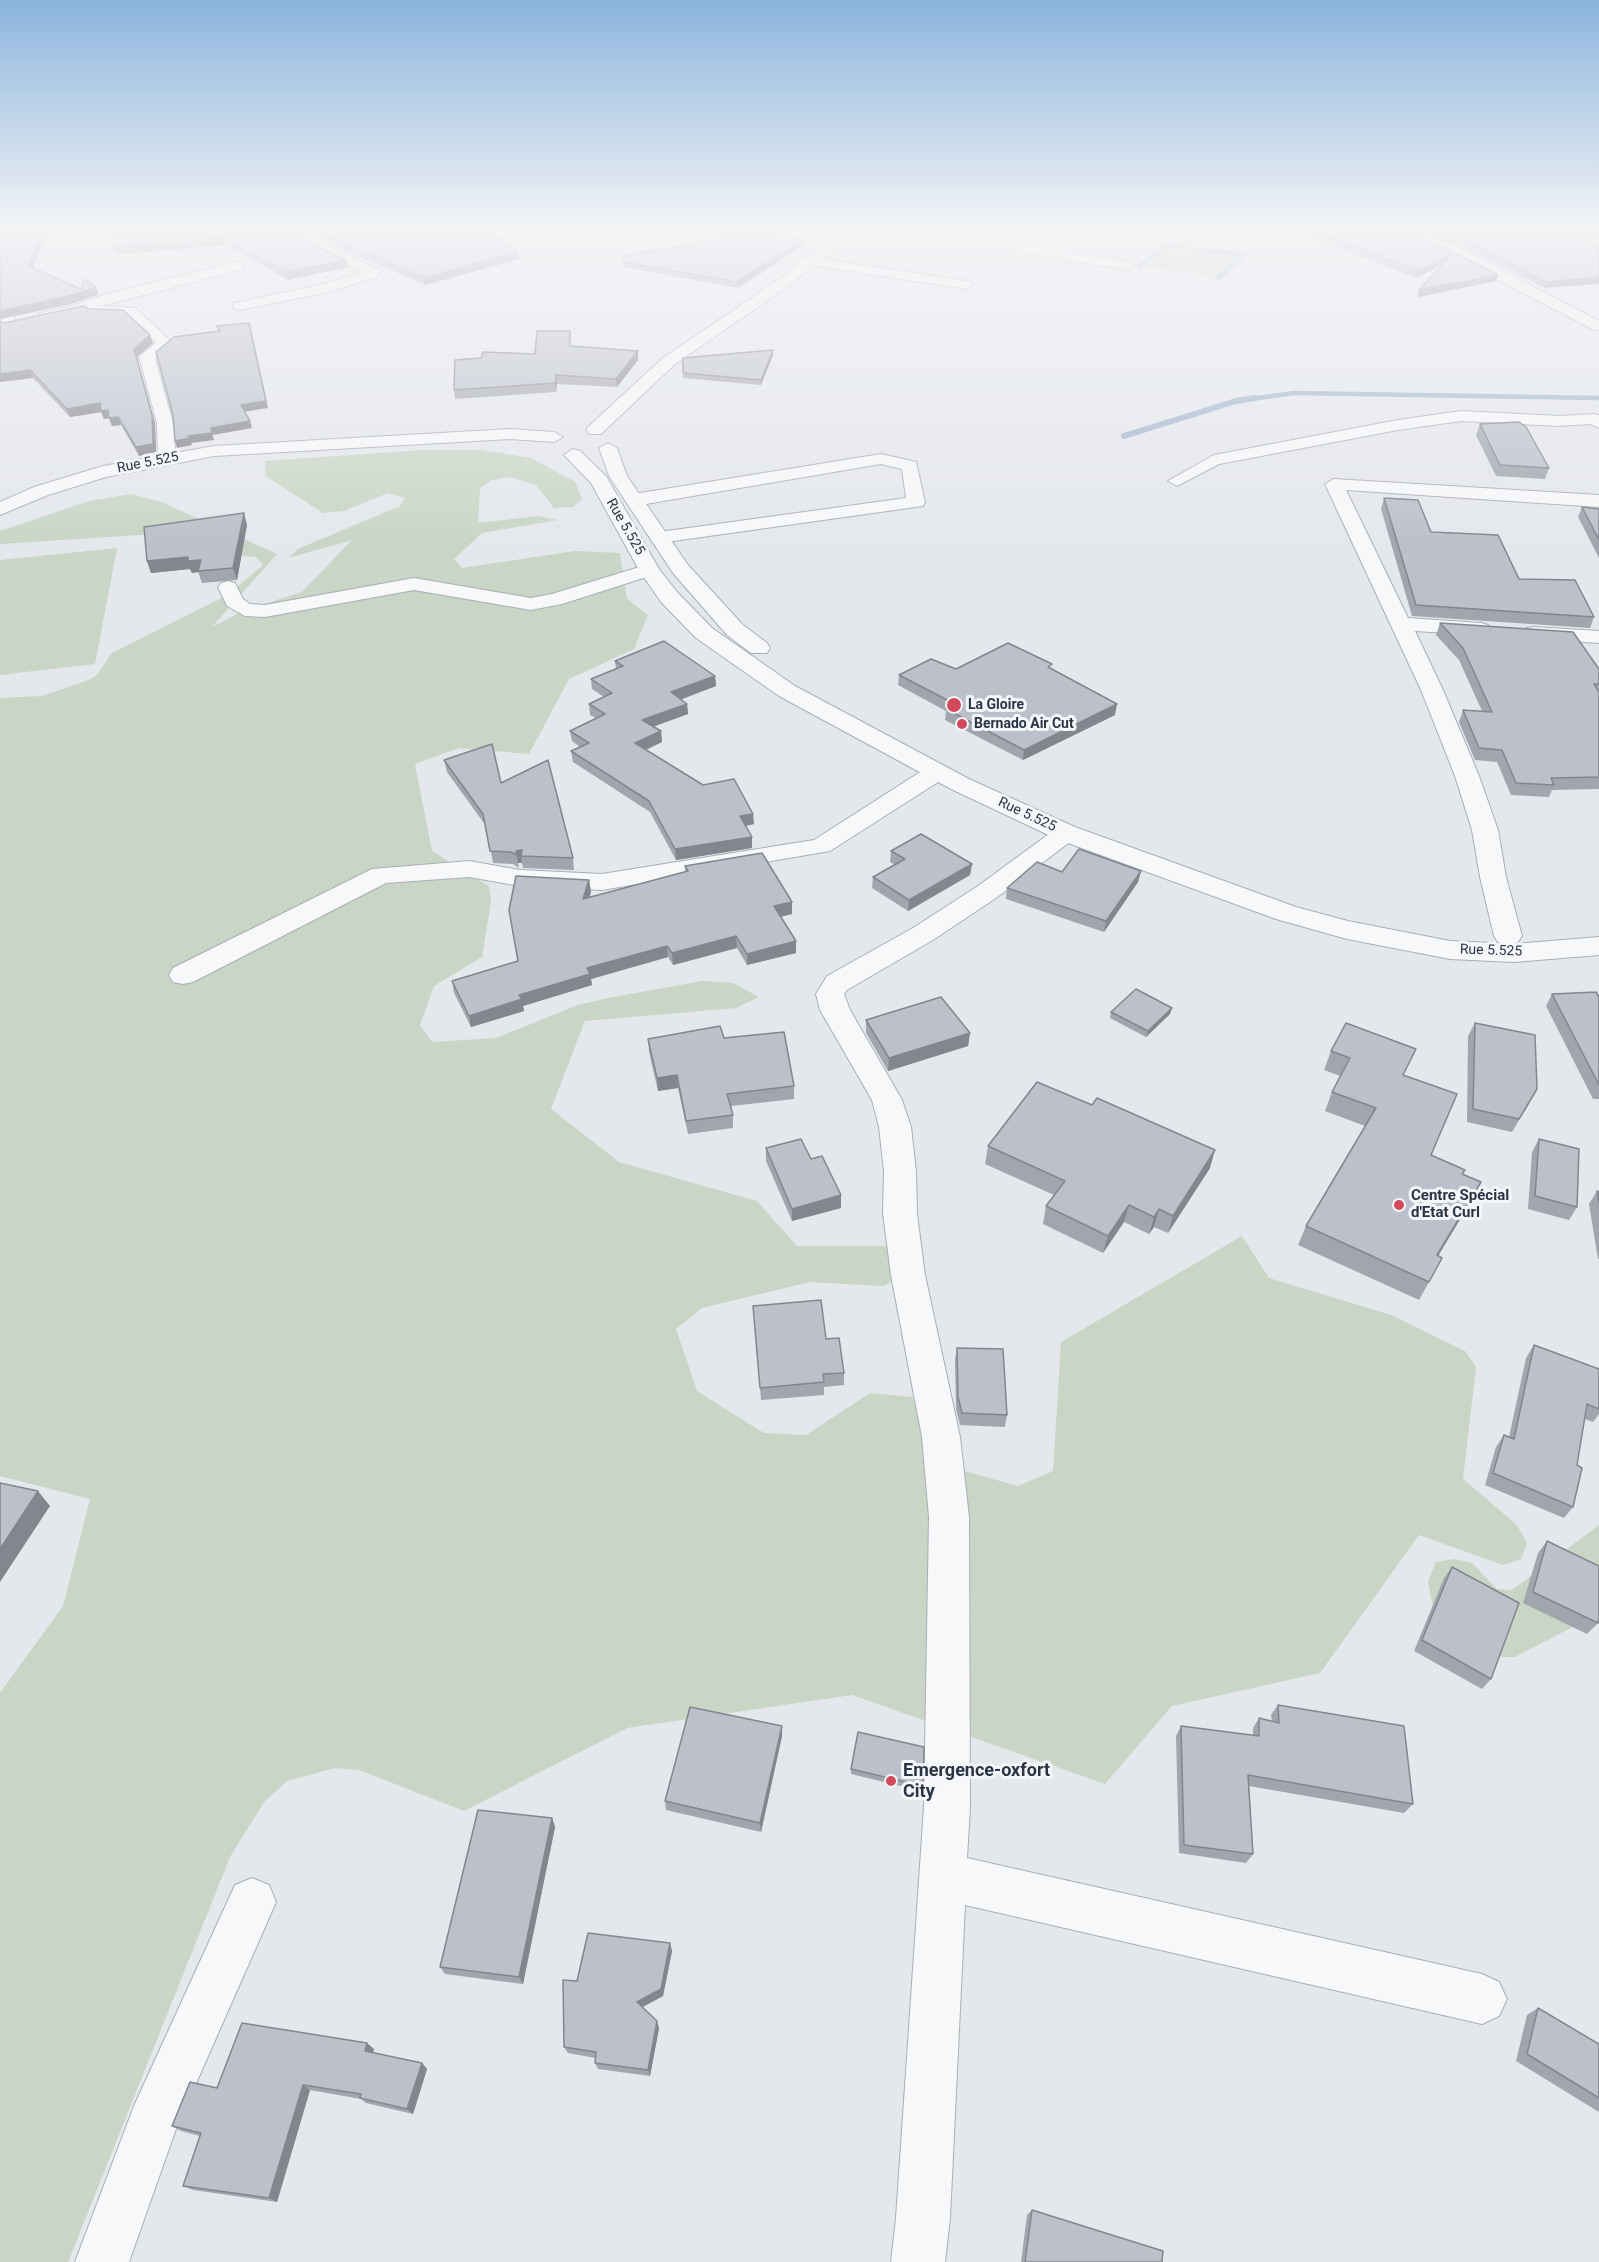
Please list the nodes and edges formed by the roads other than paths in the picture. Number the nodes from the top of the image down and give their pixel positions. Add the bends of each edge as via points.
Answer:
1 (155, 334) edge
2 (709, 334) edge
3 (1599, 423) edge
4 (579, 438) junction
5 (166, 458) junction
6 (1177, 481) dead end
7 (634, 500) junction
8 (1599, 501) edge
9 (0, 509) edge
10 (659, 537) junction
11 (650, 570) junction
12 (228, 587) edge
13 (1401, 624) junction
14 (1599, 637) edge
15 (937, 772) junction
16 (1066, 833) junction
17 (1599, 927) edge
18 (1508, 936) junction
19 (1599, 946) edge
20 (183, 975) dead end
21 (943, 1876) junction
22 (252, 1902) dead end
23 (1482, 1999) dead end
24 (102, 2262) edge
25 (918, 2262) edge

1 - 5 street via 166,344 147,356 165,423
2 - 4 street via 669,361
3 - 6 street via 1594,419 1461,416 1215,460
4 - 5 street, Rue 5.525 via 510,434 256,446
4 - 7 street, Rue 5.525 via 618,476
4 - 11 street, Rue 5.525 via 598,480
5 - 9 street, Rue 5.525 via 70,482
7 - 10 street, Rue 5.525
7 - 10 street via 881,459 910,466 916,502
8 - 13 street via 1334,484
10 - 18 street, Rue 5.525 via 703,597 735,630 778,662 860,710 985,773 1136,836 1308,899 1407,925
11 - 12 street via 555,600 531,603 414,584 291,608 255,611 245,610 234,602
11 - 15 street, Rue 5.525 via 669,597 705,633 747,665
13 - 14 street
13 - 18 street via 1467,776 1485,830
15 - 16 street, Rue 5.525
15 - 20 street via 821,846 602,882 520,878 469,869 381,875
16 - 19 street, Rue 5.525 via 1286,913 1398,942 1450,950 1514,953
16 - 21 street via 978,898 837,983 830,994 835,1010 887,1100 895,1127 908,1275 941,1437 949,1517
17 - 18 street, Rue 5.525
21 - 23 street
21 - 25 street
22 - 24 street via 152,2124

